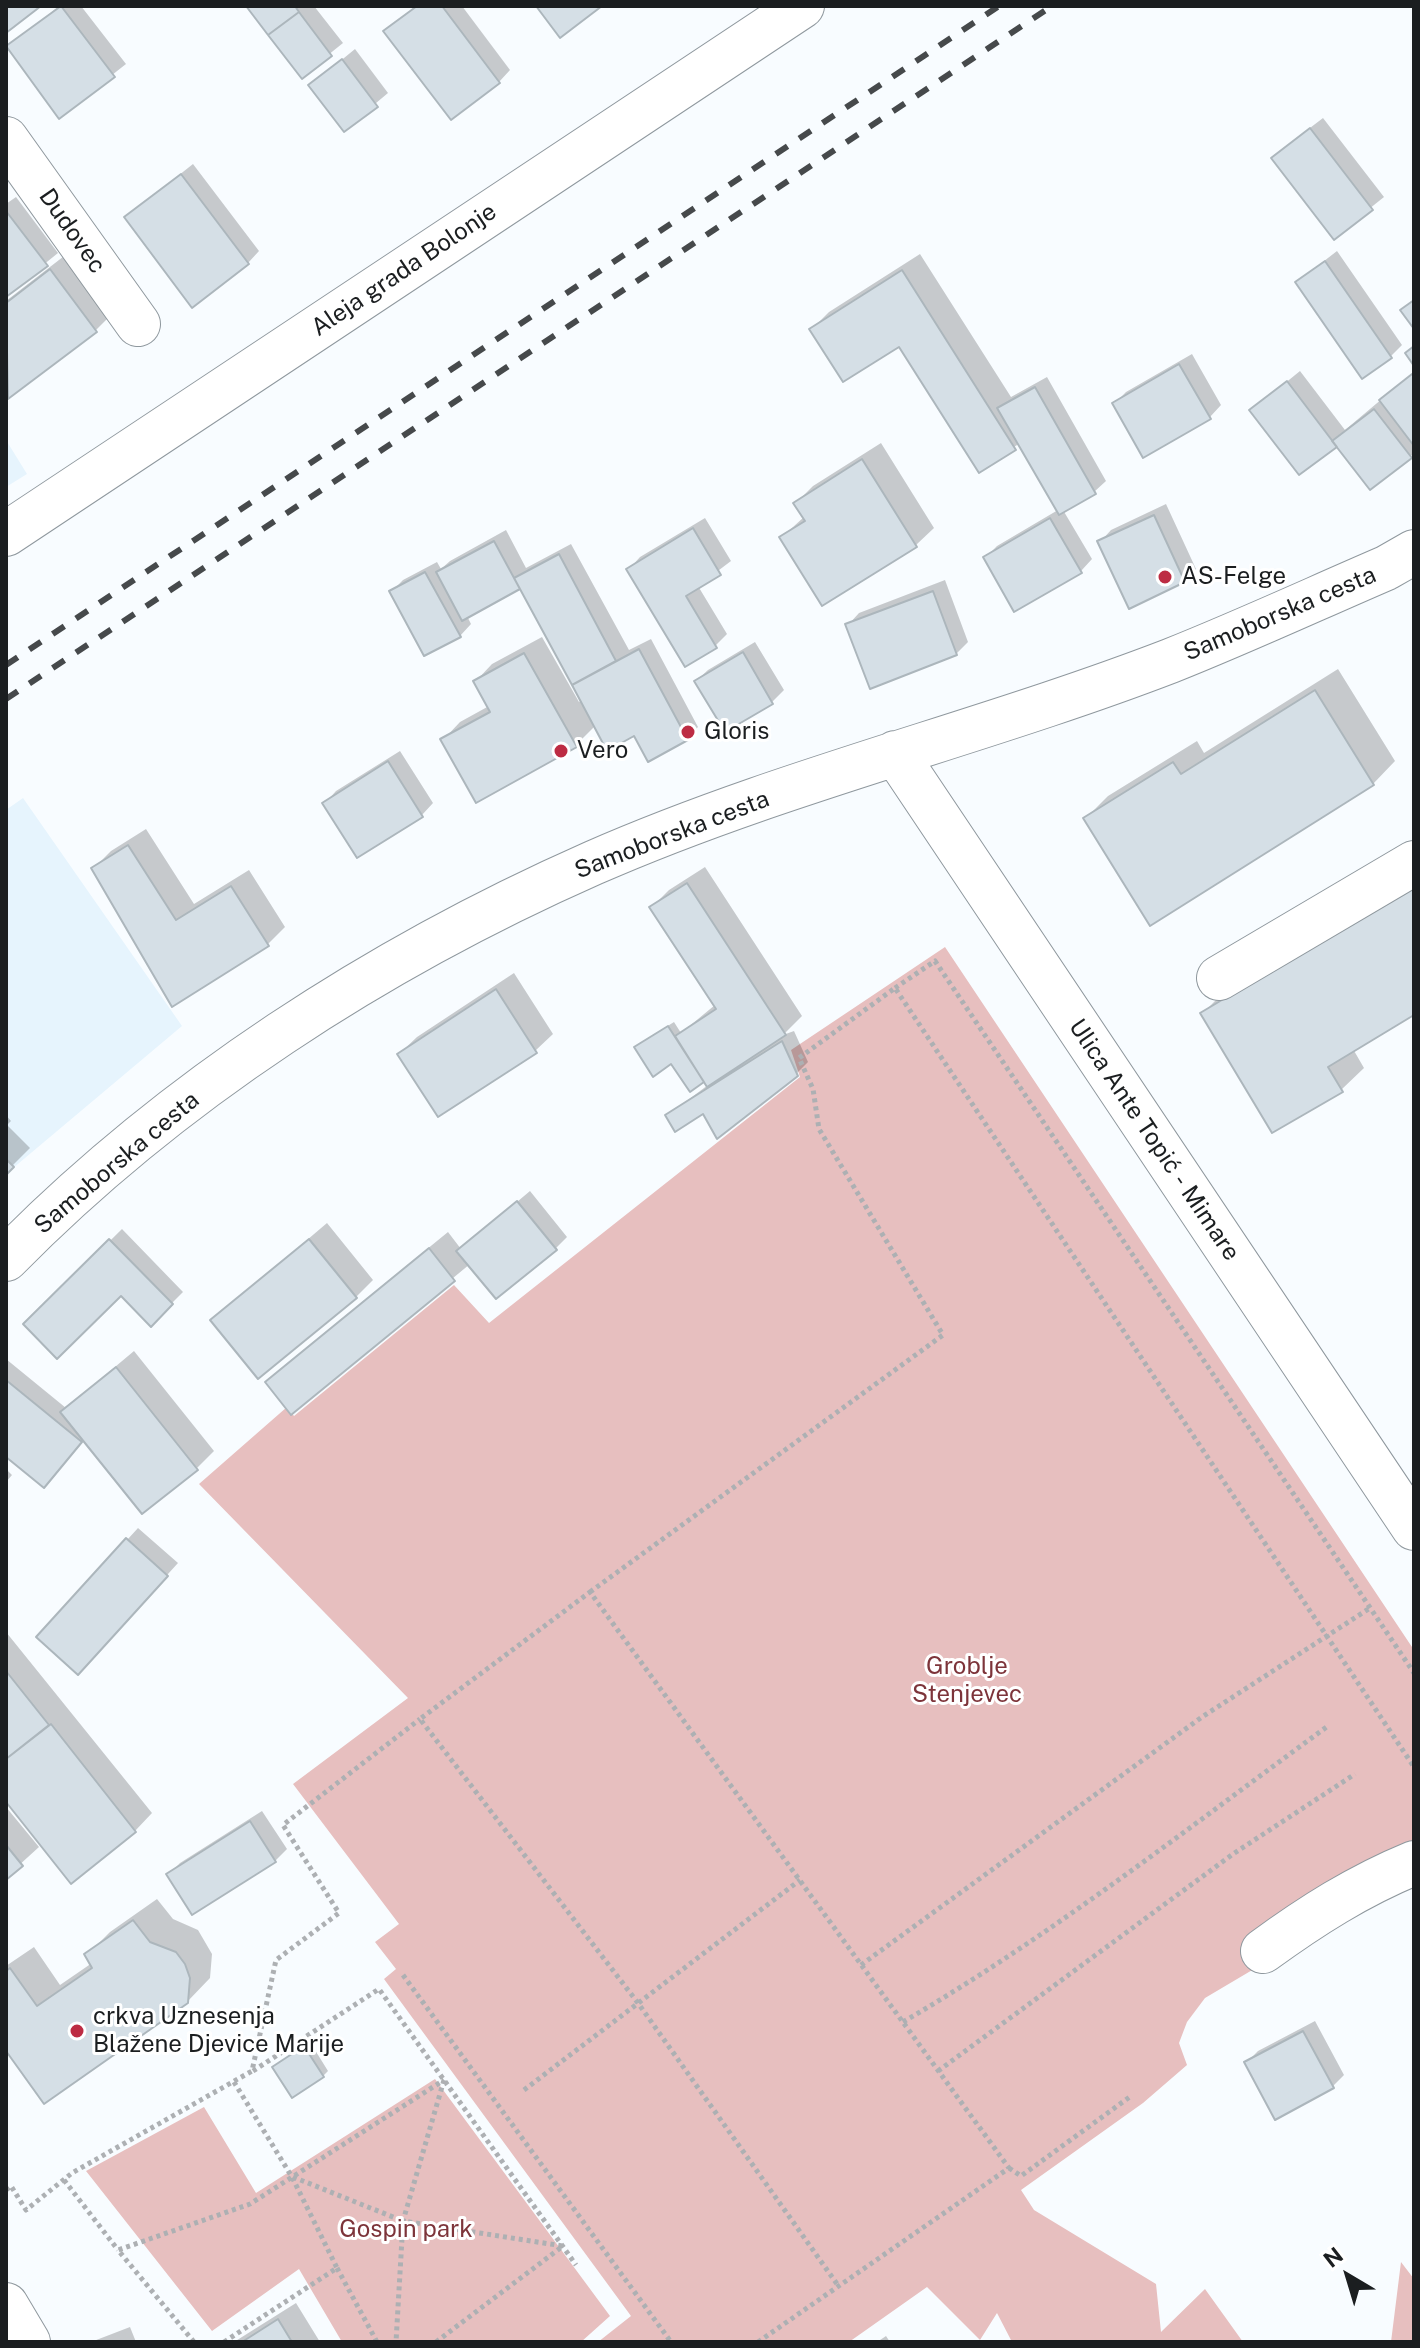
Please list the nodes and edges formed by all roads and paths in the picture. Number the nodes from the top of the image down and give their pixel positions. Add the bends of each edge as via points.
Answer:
1 (802, 6) edge
2 (6, 139) edge
3 (138, 324) dead end
4 (6, 534) edge
5 (1414, 552) edge
6 (895, 753) junction
7 (1414, 863) edge
8 (1219, 978) dead end
9 (895, 988) junction
10 (6, 1259) edge
11 (1414, 1528) edge
12 (590, 1592) junction
13 (1370, 1608) junction
14 (1327, 1636) junction
15 (1414, 1673) edge
16 (420, 1719) junction
17 (1328, 1726) dead end
18 (1414, 1767) edge
19 (1355, 1774) dead end
20 (1414, 1863) edge
21 (800, 1880) junction
22 (1263, 1951) dead end
23 (861, 1965) junction
24 (403, 1975) dead end
25 (638, 2003) junction
26 (903, 2022) junction
27 (252, 2071) junction
28 (938, 2071) junction
29 (444, 2080) junction
30 (234, 2082) junction
31 (524, 2090) dead end
32 (1131, 2096) dead end
33 (1009, 2168) junction
34 (292, 2177) junction
35 (64, 2180) junction
36 (6, 2190) edge
37 (403, 2221) junction
38 (563, 2246) junction
39 (118, 2250) junction
40 (576, 2265) dead end
41 (337, 2268) junction
42 (837, 2284) junction
43 (6, 2305) edge
44 (28, 2342) edge
45 (194, 2342) edge
46 (224, 2342) edge
47 (377, 2342) edge
48 (396, 2342) edge
49 (436, 2342) edge
50 (671, 2342) edge
51 (758, 2342) edge

1 - 4 street, Aleja grada Bolonje
2 - 3 street, Dudovec
5 - 6 street, Samoborska cesta via 1168,661
6 - 10 street, Samoborska cesta via 595,862 442,937 353,988 156,1124 53,1211
6 - 11 street, Ulica Ante Topić - Mimare
7 - 8 street
9 - 12 path via 799,1058 813,1089 819,1129 943,1335
9 - 13 path via 935,961
9 - 14 path
12 - 16 path
12 - 21 path
13 - 14 path
13 - 15 path
14 - 18 path
14 - 23 path via 1202,1717
16 - 25 path
16 - 27 path via 283,1825 339,1913 276,1960
17 - 26 path via 1074,1912
19 - 28 path via 1233,1854
20 - 22 street via 1369,1881
21 - 23 path
21 - 25 path
23 - 26 path
24 - 50 path
25 - 31 path
25 - 42 path
26 - 28 path
27 - 29 path via 379,1989
27 - 30 path
28 - 33 path
29 - 34 path
29 - 37 path
29 - 38 path
30 - 34 path
30 - 35 path
32 - 33 path via 1021,2176
33 - 42 path
34 - 37 path
34 - 39 path via 250,2204
34 - 41 path
35 - 36 path via 26,2210 11,2186
35 - 39 path
37 - 38 path
37 - 48 path
38 - 40 path
38 - 49 path
39 - 45 path
41 - 46 path
41 - 47 path
42 - 51 path
43 - 44 street

